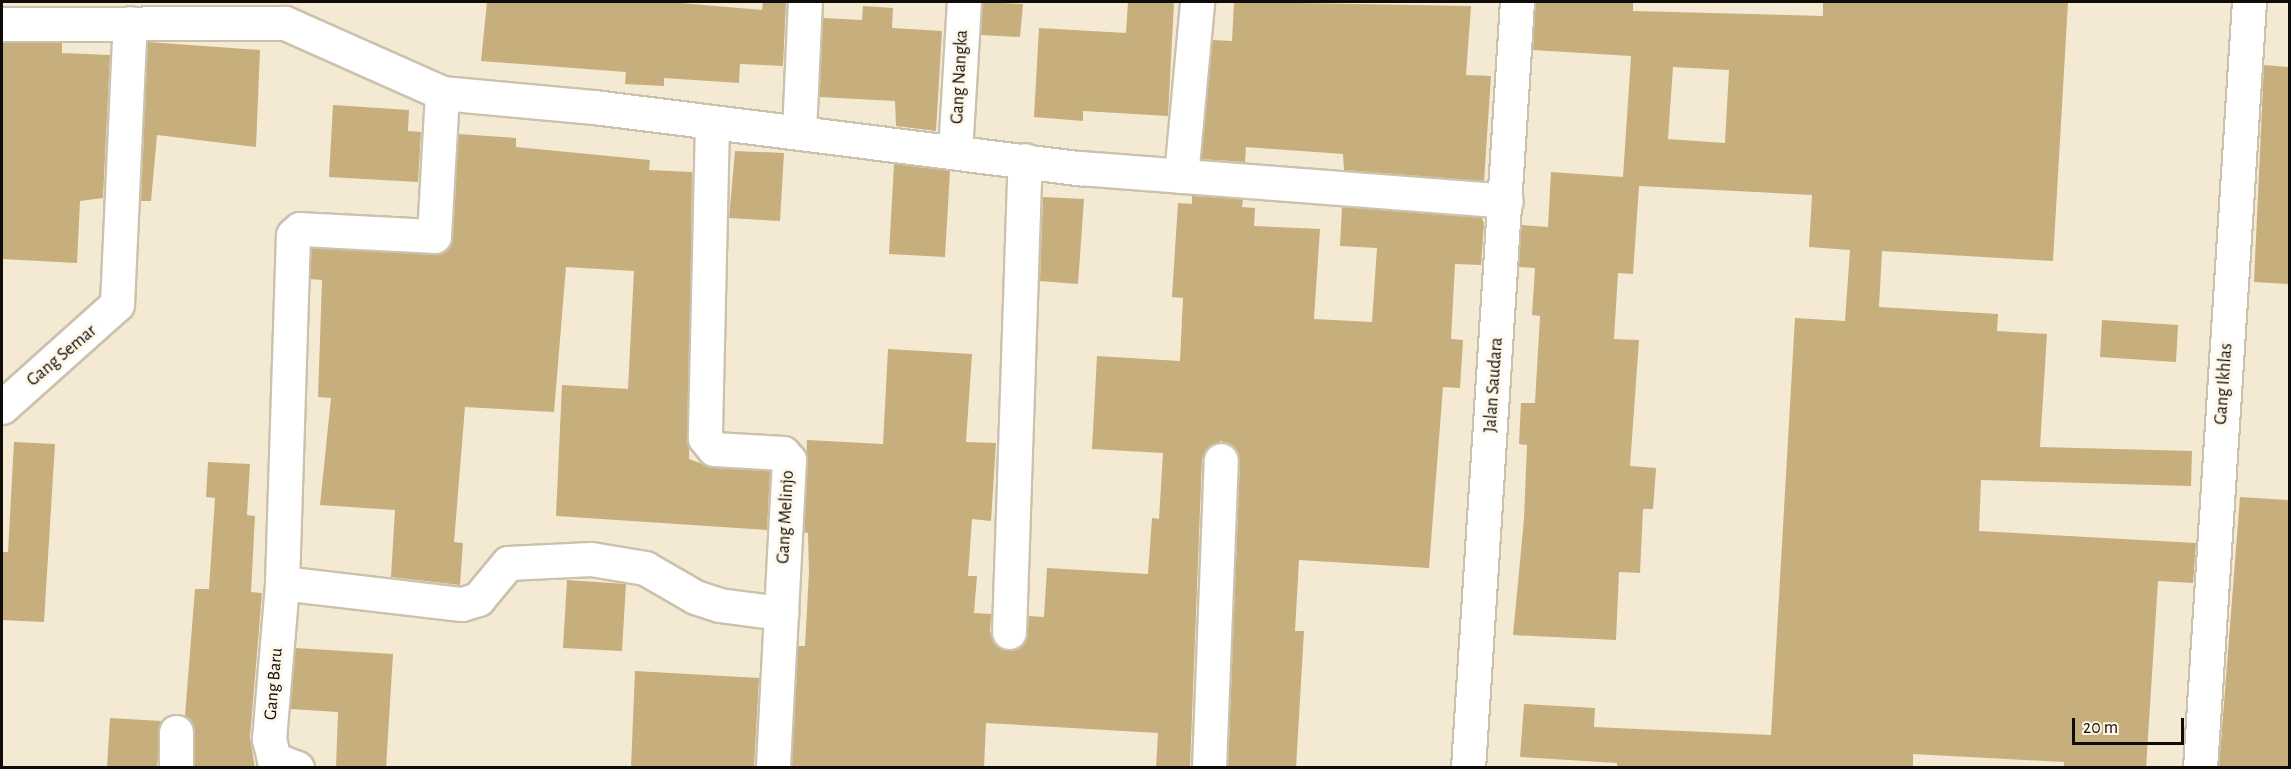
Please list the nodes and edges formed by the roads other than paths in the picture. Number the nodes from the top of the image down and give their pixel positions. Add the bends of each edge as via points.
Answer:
1 (805, 2) edge
2 (964, 2) edge
3 (1197, 2) edge
4 (1517, 2) edge
5 (2249, 2) edge
6 (285, 12) edge
7 (6, 16) edge
8 (130, 23) junction
9 (442, 93) junction
10 (712, 122) junction
11 (799, 132) junction
12 (955, 152) junction
13 (1024, 160) junction
14 (1181, 176) junction
15 (1506, 201) junction
16 (2, 407) edge
17 (1221, 460) dead end
18 (282, 583) junction
19 (781, 613) junction
20 (1009, 632) dead end
21 (176, 732) dead end
22 (176, 768) edge
23 (297, 768) edge
24 (773, 768) edge
25 (1209, 768) edge
26 (1468, 768) edge
27 (2200, 768) edge

1 - 11 street
2 - 12 street, Gang Nangka
3 - 14 street
4 - 15 street, Jalan Saudara
5 - 27 street, Gang Ikhlas
6 - 8 street
6 - 9 street
7 - 8 street
8 - 16 street, Gang Semar via 118,301 110,315
9 - 10 street
9 - 18 street, Gang Baru via 434,236 300,229 294,233
10 - 11 street
10 - 19 street, Gang Melinjo via 704,433 714,449 783,453 788,458
11 - 12 street
12 - 13 street
13 - 14 street
13 - 20 street
14 - 15 street
15 - 26 street, Jalan Saudara
17 - 25 street
18 - 19 street via 462,604 478,599 508,563 591,559 645,568 695,597 719,605
18 - 23 street, Gang Baru via 269,747 274,759
19 - 24 street, Gang Melinjo
21 - 22 street

